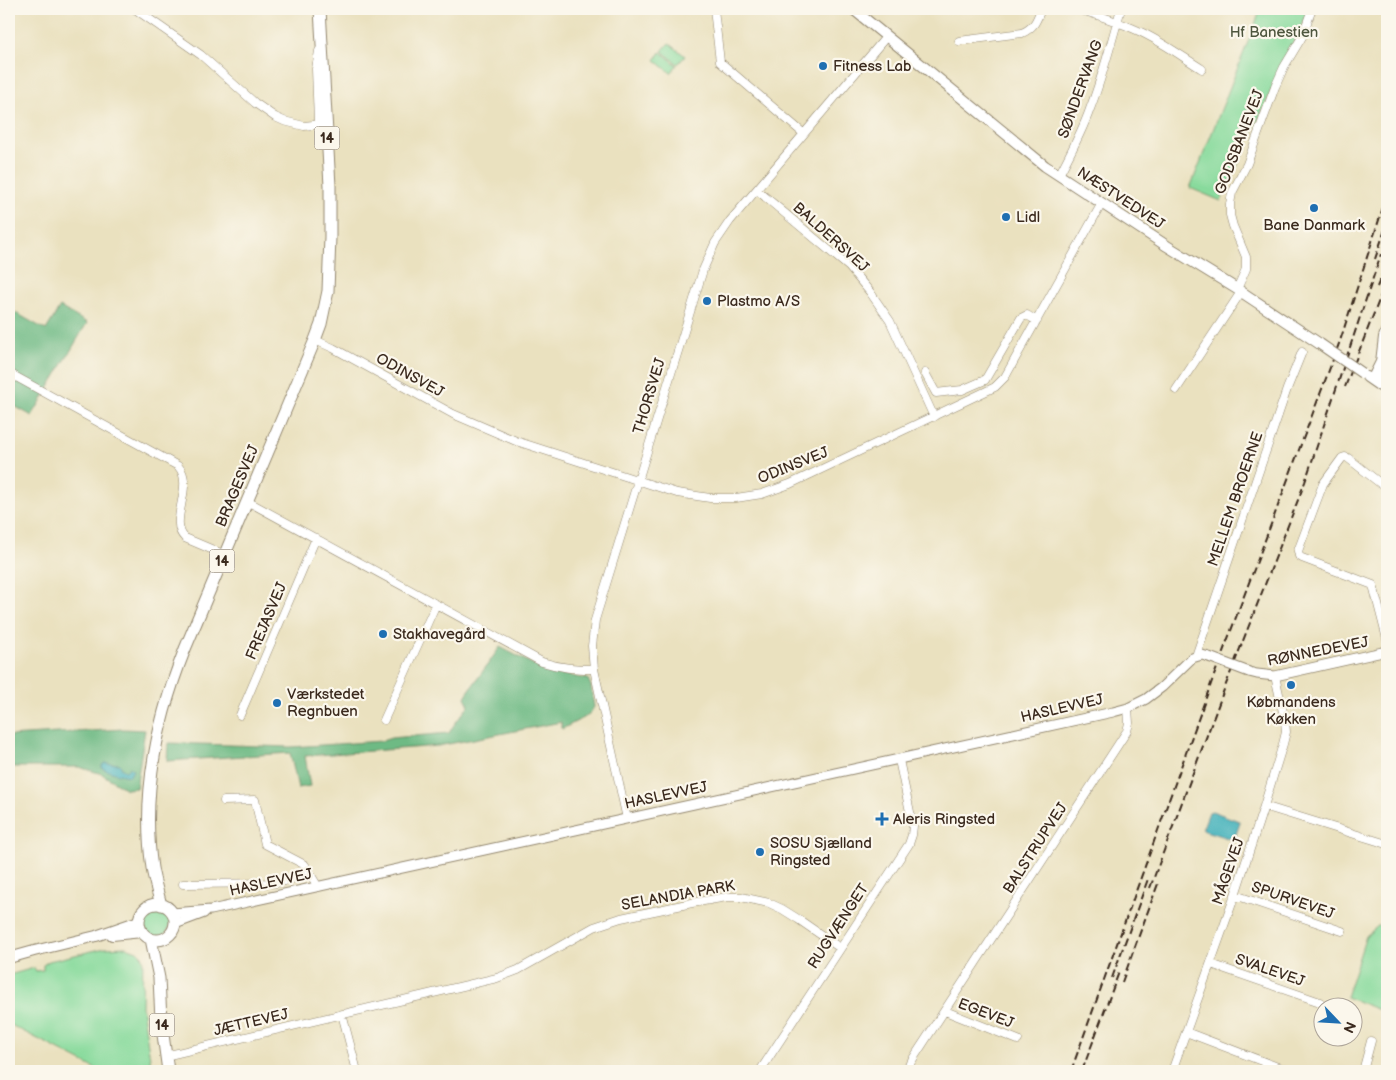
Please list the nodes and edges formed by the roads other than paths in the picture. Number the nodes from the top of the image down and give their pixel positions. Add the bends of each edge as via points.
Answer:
1 (135, 9) edge
2 (714, 9) edge
3 (853, 9) edge
4 (1041, 9) edge
5 (1078, 9) edge
6 (1121, 9) edge
7 (1312, 9) edge
8 (320, 12) edge
9 (1117, 22) junction
10 (886, 36) junction
11 (959, 41) dead end
12 (1202, 69) dead end
13 (321, 127) junction
14 (803, 133) junction
15 (1059, 175) junction
16 (757, 190) junction
17 (1102, 203) junction
18 (330, 260) junction
19 (1239, 291) junction
20 (1037, 321) junction
21 (1387, 329) edge
22 (315, 340) junction
23 (1387, 340) edge
24 (1387, 350) edge
25 (1302, 352) dead end
26 (1387, 372) edge
27 (9, 373) edge
28 (925, 373) dead end
29 (1372, 380) junction
30 (970, 387) junction
31 (1384, 389) edge
32 (1176, 390) dead end
33 (975, 397) junction
34 (934, 417) junction
35 (637, 480) junction
36 (1382, 484) dead end
37 (247, 502) junction
38 (316, 538) junction
39 (225, 555) junction
40 (436, 604) junction
41 (1387, 639) edge
42 (1387, 651) edge
43 (1196, 656) junction
44 (594, 669) junction
45 (1275, 676) junction
46 (1128, 708) junction
47 (240, 715) dead end
48 (384, 720) dead end
49 (898, 760) junction
50 (224, 801) dead end
51 (1264, 806) junction
52 (626, 819) junction
53 (1387, 844) edge
54 (152, 870) junction
55 (311, 874) junction
56 (183, 884) dead end
57 (318, 887) junction
58 (1235, 895) junction
59 (161, 905) junction
60 (149, 906) junction
61 (174, 918) junction
62 (144, 931) junction
63 (1342, 931) dead end
64 (165, 938) junction
65 (840, 948) junction
66 (9, 958) edge
67 (1211, 964) junction
68 (518, 970) joint
69 (159, 978) junction
70 (1314, 1000) edge
71 (945, 1011) junction
72 (342, 1014) junction
73 (1186, 1032) junction
74 (1018, 1040) dead end
75 (1372, 1041) dead end
76 (165, 1056) junction
77 (168, 1071) edge
78 (357, 1071) edge
79 (760, 1071) edge
80 (905, 1071) edge
81 (1172, 1071) edge
82 (1288, 1071) edge
83 (1363, 1071) edge

1 - 13 street via 201,55 272,120 294,129
2 - 14 street via 720,62
3 - 10 main road, NÆSTVEDVEJ
4 - 11 street via 1036,22 1027,31
5 - 9 street
6 - 9 street, SØNDERVANG
7 - 19 street, GODSBANEVEJ via 1302,37 1284,66 1247,164 1232,193 1230,215 1246,257
8 - 13 main road, BRAGESVEJ / 14
8 - 13 main road, BRAGESVEJ
9 - 12 street via 1143,33
9 - 15 street, SØNDERVANG via 1090,110
10 - 14 street, THORSVEJ
10 - 15 main road, NÆSTVEDVEJ
13 - 18 main road, BRAGESVEJ
13 - 18 main road, BRAGESVEJ / 14 via 330,186
14 - 16 street, THORSVEJ
15 - 17 main road, NÆSTVEDVEJ
16 - 34 street, BALDERSVEJ via 849,267 870,292 890,322
16 - 35 street, THORSVEJ via 715,243 703,270
17 - 19 main road, NÆSTVEDVEJ
17 - 20 street, ODINSVEJ
18 - 22 main road, BRAGESVEJ / 14 via 326,301
19 - 29 main road, NÆSTVEDVEJ, bridge
19 - 32 street, GODSBANEVEJ
20 - 30 street via 1028,315 1021,318 985,380
20 - 33 street, ODINSVEJ via 1005,377 995,387
21 - 29 main road via 1381,362
22 - 35 street, ODINSVEJ via 454,414 516,441
22 - 37 main road, BRAGESVEJ / 14
23 - 24 main road
25 - 43 street, MELLEM BROERNE
26 - 31 main road
27 - 39 street via 178,466 184,481 180,531 185,538
28 - 30 street via 936,393
29 - 31 main road, NÆSTVEDVEJ
30 - 33 street
33 - 34 street, ODINSVEJ
34 - 35 street, ODINSVEJ via 762,494 710,498 678,493
35 - 44 street, THORSVEJ via 594,620
36 - 41 street, RØNNEDEVEJ via 1348,458 1342,458 1323,484 1298,551 1302,558 1373,585
37 - 38 street
37 - 39 main road, BRAGESVEJ / 14
38 - 40 street
38 - 47 street, FREJASVEJ
39 - 54 main road, BRAGESVEJ / 14 via 176,671 162,717 150,789
40 - 44 street via 542,662 558,667
40 - 48 street
42 - 45 street, RØNNEDEVEJ
43 - 45 street, RØNNEDEVEJ, bridge via 1208,657 1249,672
43 - 46 street via 1162,687
44 - 52 street, THORSVEJ
45 - 51 street, MÅGEVEJ via 1286,732
46 - 49 street, HASLEVVEJ
46 - 71 street, BALSTRUPVEJ via 1127,731
49 - 52 street, HASLEVVEJ
49 - 65 street, RUGVÆNGET via 913,826 912,835
50 - 55 street via 255,800 265,844 305,865
51 - 53 street
51 - 58 street, MÅGEVEJ
52 - 57 street, HASLEVVEJ
54 - 59 main road, BRAGESVEJ
54 - 60 main road, BRAGESVEJ / 14
55 - 56 street via 277,882
55 - 57 street
57 - 61 street, HASLEVVEJ
58 - 63 street, SPURVEVEJ
58 - 67 street, MÅGEVEJ
59 - 60 main road
59 - 61 main road
60 - 62 main road via 141,915
61 - 64 main road, 14 via 171,933
62 - 64 main road via 156,940
62 - 66 main road via 96,936
62 - 69 main road
64 - 69 main road, 14
65 - 68 street, SELANDIA PARK via 768,903 753,898 727,897 621,918 594,927
65 - 79 street, RUGVÆNGET
67 - 70 street, SVALEVEJ
67 - 73 street, MÅGEVEJ
68 - 72 street, JÆTTEVEJ via 497,978
69 - 76 main road, 14
71 - 74 street, EGEVEJ
71 - 80 street, BALSTRUPVEJ
72 - 76 street, JÆTTEVEJ
72 - 78 street
73 - 81 street, MÅGEVEJ
73 - 82 street
75 - 83 street
76 - 77 main road, 14

